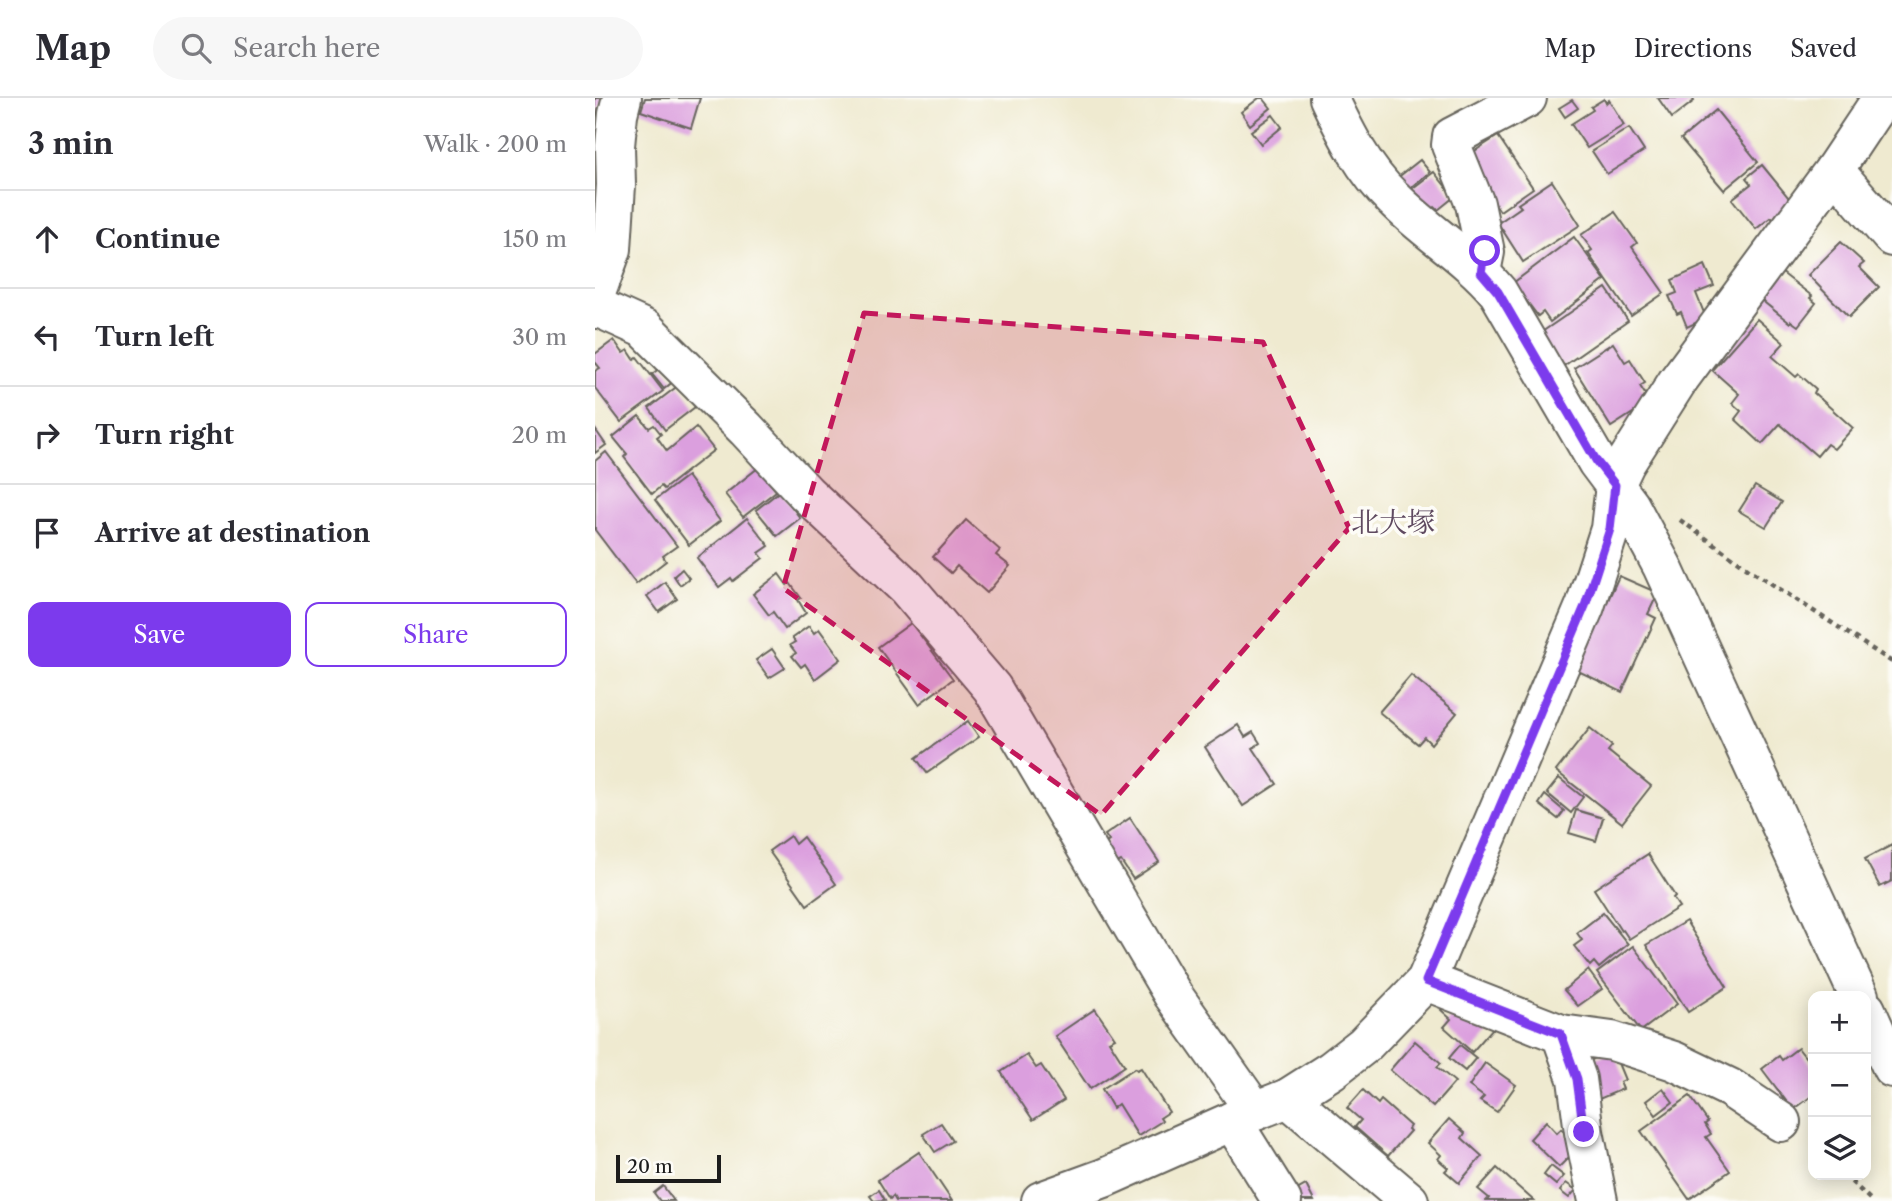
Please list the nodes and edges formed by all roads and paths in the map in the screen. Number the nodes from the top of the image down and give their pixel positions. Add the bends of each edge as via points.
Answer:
1 (621, 98) edge
2 (1329, 98) edge
3 (1527, 98) edge
4 (1882, 98) edge
5 (1834, 170) junction
6 (1892, 237) edge
7 (1481, 272) junction
8 (595, 296) edge
9 (595, 309) edge
10 (1623, 496) junction
11 (1892, 662) edge
12 (1426, 981) junction
13 (1857, 991) edge
14 (1871, 1021) edge
15 (1561, 1034) junction
16 (1892, 1068) edge
17 (1258, 1110) junction
18 (1781, 1122) dead end
19 (1849, 1180) edge
20 (1041, 1201) edge
21 (1282, 1201) edge
22 (1409, 1201) edge
23 (1598, 1201) edge
24 (1872, 1201) edge

1 - 8 street via 612,249
2 - 7 street via 1354,149 1392,198
3 - 7 street via 1452,137 1451,145 1475,204 1485,251
4 - 5 street
5 - 6 street
5 - 10 street via 1677,382 1625,464
7 - 10 street via 1498,292 1597,462
9 - 17 street via 645,329 907,588 992,688 1173,995
10 - 11 path via 1677,518
10 - 12 street via 1585,606
10 - 13 street via 1662,566
12 - 15 street
12 - 17 street via 1364,1045 1332,1070
14 - 16 street
15 - 18 street via 1612,1041 1674,1061 1730,1088
15 - 23 street via 1577,1079
17 - 20 street
17 - 21 street
17 - 22 street
19 - 24 path

